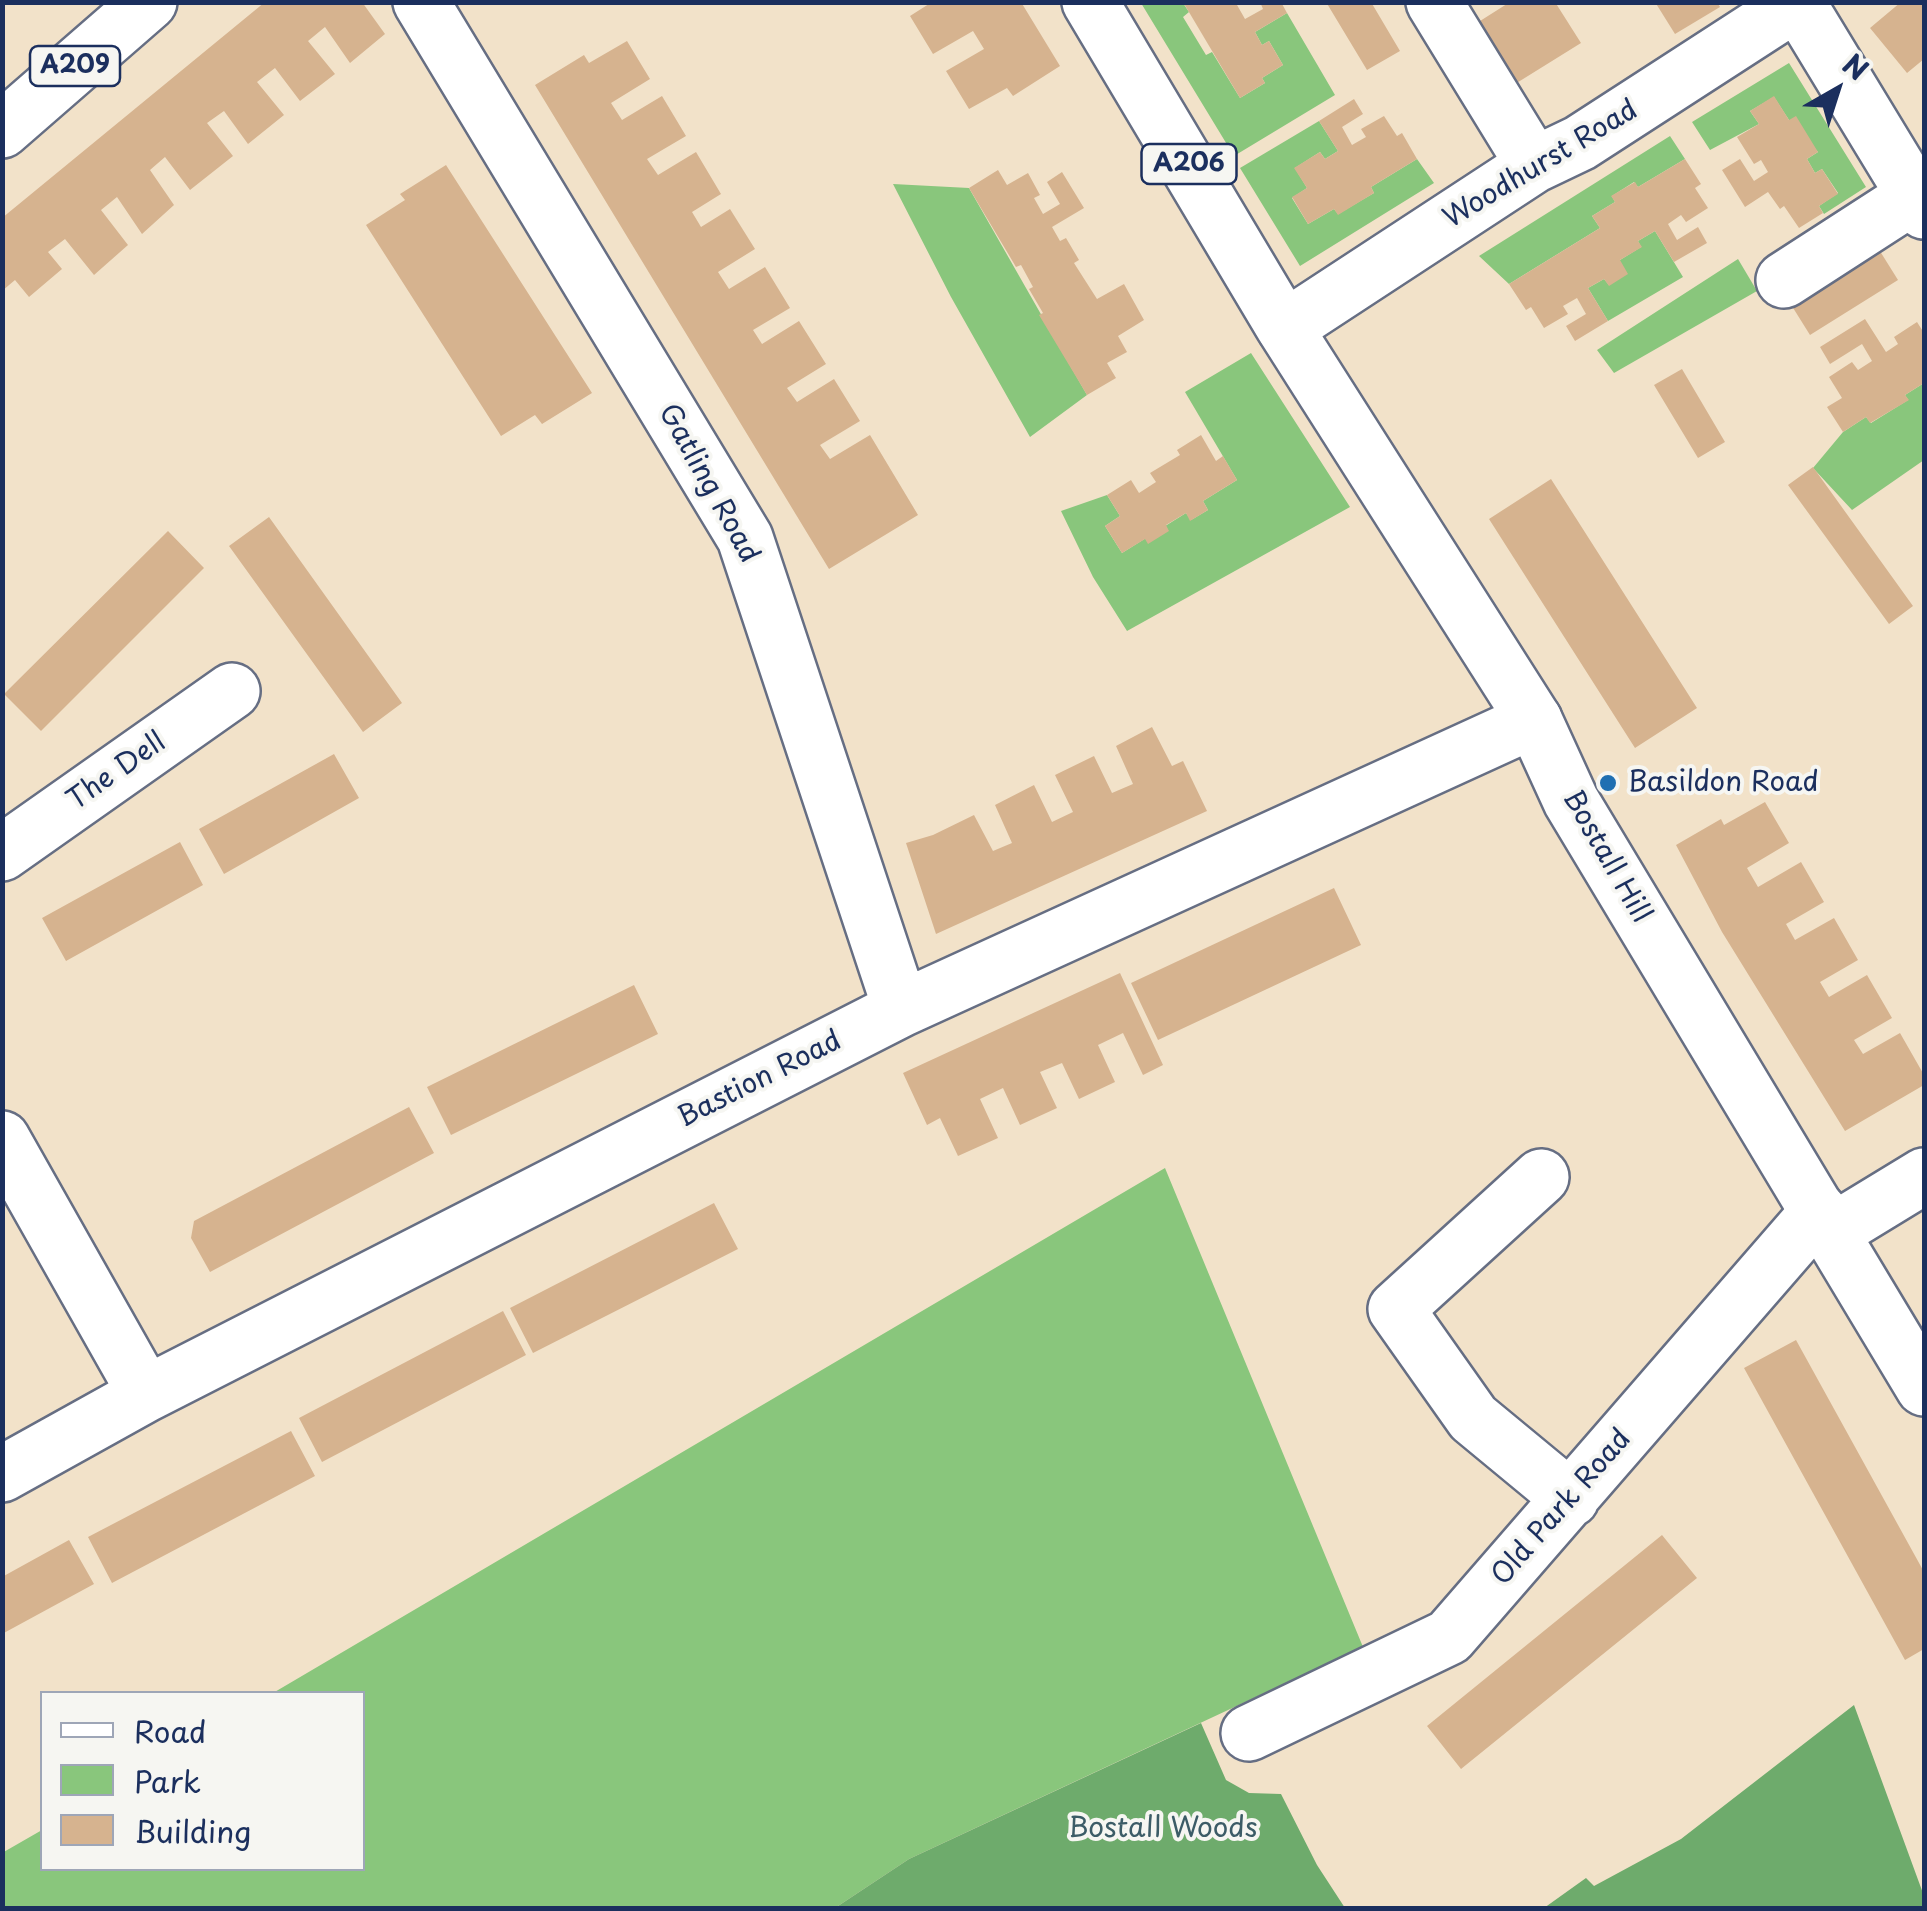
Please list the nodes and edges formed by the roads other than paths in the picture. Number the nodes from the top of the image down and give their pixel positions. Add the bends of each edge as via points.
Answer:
1 (149, 2) edge
2 (421, 2) edge
3 (1090, 2) edge
4 (1434, 2) edge
5 (1797, 2) edge
6 (2, 130) edge
7 (1534, 164) junction
8 (1919, 204) edge
9 (1784, 280) dead end
10 (1285, 328) junction
11 (232, 691) dead end
12 (1534, 720) junction
13 (2, 853) edge
14 (900, 1009) junction
15 (2, 1138) edge
16 (1540, 1176) dead end
17 (1924, 1176) edge
18 (1826, 1221) junction
19 (1924, 1388) edge
20 (146, 1394) junction
21 (2, 1474) edge
22 (1571, 1499) junction
23 (1250, 1734) dead end

1 - 6 street, A209
2 - 14 street, Gatling Road via 745,538
3 - 10 street, A206
4 - 7 street
5 - 7 street, Woodhurst Road via 1580,143
5 - 8 street
7 - 10 street, Woodhurst Road
8 - 9 street
10 - 12 street, Bostall Hill / A206
11 - 13 street, The Dell
12 - 14 street, Bastion Road
12 - 18 street, Bostall Hill / A206 via 1571,800
14 - 20 street, Bastion Road
15 - 20 street
16 - 22 street via 1396,1308 1474,1418
17 - 18 street
18 - 19 street, Bostall Hill / A206
18 - 22 street, Old Park Road
20 - 21 street, Bastion Road
22 - 23 street, Old Park Road via 1449,1637

